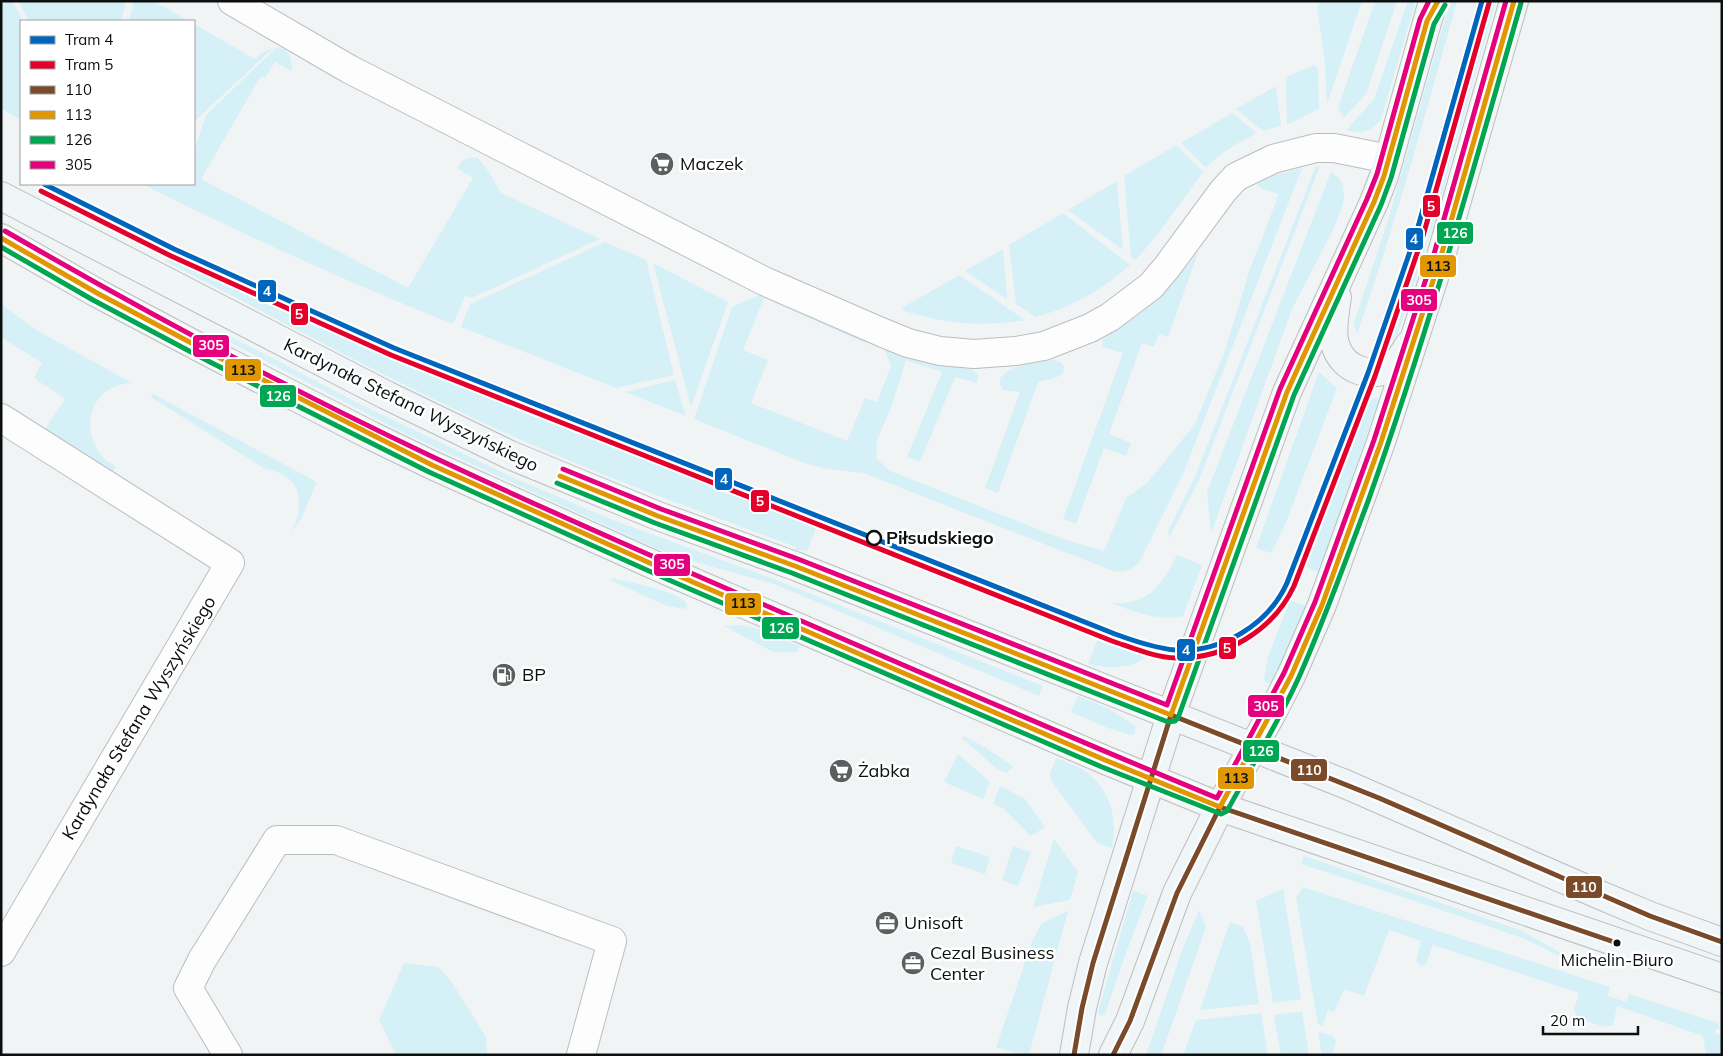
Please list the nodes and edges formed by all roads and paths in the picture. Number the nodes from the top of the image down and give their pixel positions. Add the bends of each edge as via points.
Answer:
1 (232, 1) edge
2 (1433, 1) edge
3 (1514, 1) edge
4 (1389, 159) junction
5 (1, 196) edge
6 (1, 238) edge
7 (1338, 278) junction
8 (1418, 327) junction
9 (1, 418) edge
10 (1171, 715) junction
11 (1253, 748) junction
12 (1151, 780) junction
13 (1220, 806) junction
14 (1722, 942) edge
15 (1, 952) edge
16 (1722, 978) edge
17 (228, 1055) edge
18 (581, 1055) edge
19 (1074, 1055) edge
20 (1113, 1055) edge

1 - 4 street via 349,69 764,281 908,343 940,351 974,354 1044,346 1110,317 1150,286 1236,177 1273,159 1316,148 1334,148
2 - 4 main road
3 - 8 main road
4 - 7 main road via 1374,202
5 - 10 main road, Kardynała Stefana Wyszyńskiego via 386,395 510,455 602,494 795,566
6 - 12 main road via 97,293 432,465 672,573
7 - 8 main road via 1335,346 1352,368 1376,373 1394,365 1403,356
7 - 10 main road via 1287,392
8 - 11 main road via 1322,606 1291,676
9 - 15 street, Kardynała Stefana Wyszyńskiego via 230,563
10 - 11 main road, Kardynała Stefana Wyszyńskiego
10 - 12 main road
11 - 13 main road
11 - 14 main road, Kardynała Stefana Wyszyńskiego via 1380,798 1650,916
12 - 13 main road
12 - 19 main road via 1093,963
13 - 16 main road
13 - 20 main road via 1177,893 1130,1021
17 - 18 street via 188,988 202,960 277,840 336,840 612,941

